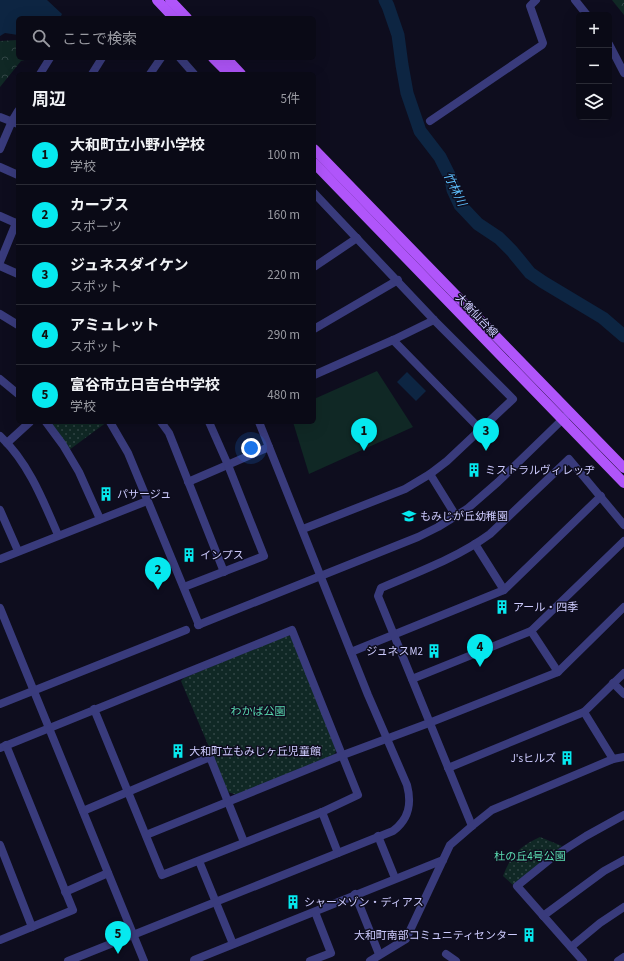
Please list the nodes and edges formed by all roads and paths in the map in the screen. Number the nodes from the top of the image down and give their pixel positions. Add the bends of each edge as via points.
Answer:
1 (157, 0) edge
2 (170, 0) edge
3 (536, 0) edge
4 (575, 0) edge
5 (585, 12) edge
6 (172, 16) edge
7 (185, 16) edge
8 (611, 48) edge
9 (49, 60) edge
10 (101, 60) edge
11 (160, 60) edge
12 (182, 60) edge
13 (215, 60) edge
14 (228, 60) edge
15 (41, 72) edge
16 (93, 72) edge
17 (151, 72) edge
18 (192, 72) edge
19 (226, 72) edge
20 (240, 72) edge
21 (624, 73) edge
22 (0, 116) edge
23 (430, 121) dead end
24 (15, 123) edge
25 (0, 149) edge
26 (316, 151) edge
27 (316, 165) edge
28 (0, 167) edge
29 (16, 174) edge
30 (316, 198) edge
31 (0, 216) edge
32 (16, 224) edge
33 (16, 226) edge
34 (357, 238) junction
35 (0, 262) edge
36 (0, 266) edge
37 (316, 267) edge
38 (16, 273) edge
39 (398, 280) junction
40 (0, 314) edge
41 (434, 320) junction
42 (16, 324) edge
43 (316, 328) edge
44 (393, 340) junction
45 (316, 374) edge
46 (0, 379) edge
47 (16, 392) edge
48 (566, 416) junction
49 (28, 424) edge
50 (47, 424) edge
51 (111, 424) edge
52 (162, 424) edge
53 (210, 424) edge
54 (260, 424) edge
55 (481, 430) junction
56 (0, 436) edge
57 (7, 443) junction
58 (269, 447) junction
59 (228, 465) junction
60 (624, 468) edge
61 (430, 474) junction
62 (188, 482) junction
63 (624, 483) edge
64 (601, 496) junction
65 (147, 501) junction
66 (0, 510) edge
67 (456, 516) junction
68 (100, 519) junction
69 (624, 524) edge
70 (303, 529) junction
71 (58, 535) junction
72 (624, 541) edge
73 (475, 544) junction
74 (18, 551) junction
75 (0, 558) edge
76 (224, 572) junction
77 (321, 575) junction
78 (184, 588) junction
79 (504, 590) junction
80 (624, 607) edge
81 (0, 608) edge
82 (186, 630) dead end
83 (531, 631) junction
84 (394, 634) junction
85 (351, 652) junction
86 (558, 672) junction
87 (624, 673) edge
88 (412, 679) junction
89 (613, 683) junction
90 (34, 690) junction
91 (624, 694) edge
92 (0, 704) edge
93 (94, 709) junction
94 (584, 712) junction
95 (429, 723) junction
96 (49, 728) junction
97 (387, 739) junction
98 (3, 747) edge
99 (343, 755) junction
100 (624, 757) edge
101 (613, 759) junction
102 (448, 768) junction
103 (128, 792) junction
104 (228, 802) junction
105 (83, 811) junction
106 (322, 812) junction
107 (624, 815) edge
108 (472, 826) junction
109 (146, 835) junction
110 (378, 836) junction
111 (244, 842) junction
112 (0, 845) edge
113 (338, 853) junction
114 (443, 860) junction
115 (624, 860) edge
116 (199, 861) junction
117 (108, 873) junction
118 (395, 878) junction
119 (65, 892) junction
120 (355, 894) junction
121 (216, 901) junction
122 (624, 907) edge
123 (315, 912) junction
124 (543, 916) junction
125 (32, 927) junction
126 (134, 935) junction
127 (0, 940) edge
128 (233, 944) junction
129 (571, 947) junction
130 (379, 954) junction
131 (446, 954) dead end
132 (624, 957) edge
133 (68, 961) edge
134 (144, 961) edge
135 (194, 961) edge
136 (310, 961) edge
137 (370, 961) edge
138 (456, 961) edge
139 (583, 961) edge
140 (618, 961) edge

1 - 6 main road
2 - 7 main road
3 - 23 street via 530,6 542,45
4 - 5 street
8 - 21 street
9 - 15 street
10 - 16 street
11 - 17 street
12 - 18 street
13 - 19 main road
14 - 20 main road
22 - 24 street
24 - 25 street
26 - 48 main road, 大衡仙台線
27 - 48 main road, 大衡仙台線
28 - 29 street
30 - 34 street
31 - 32 street
33 - 35 street
34 - 37 street
34 - 39 street
36 - 38 street
39 - 41 street
39 - 43 street
40 - 42 street
41 - 44 street
41 - 55 street via 513,399
44 - 45 street
44 - 55 street
46 - 47 street
48 - 60 main road, 大衡仙台線
48 - 63 main road, 大衡仙台線
48 - 67 street via 498,482
49 - 57 street
50 - 68 street via 80,472
51 - 65 street via 128,453
52 - 62 street via 169,433
53 - 59 street
54 - 58 street
55 - 61 street
56 - 57 street
57 - 71 street via 27,469
58 - 59 street
58 - 70 street
59 - 62 street
59 - 76 street via 264,556
61 - 67 street
61 - 70 street via 405,488
62 - 76 street
64 - 69 street
64 - 73 street via 569,459 490,534
64 - 79 street
65 - 68 street
65 - 78 street
66 - 74 street
67 - 77 street via 418,537
68 - 71 street
70 - 77 street
71 - 74 street
72 - 83 street
73 - 79 street
73 - 84 street via 381,588 378,596
74 - 75 street
76 - 78 street
77 - 78 street via 198,625
77 - 85 street
79 - 84 street
80 - 86 street
81 - 90 street
82 - 90 street
83 - 86 street
83 - 88 street
84 - 85 street
84 - 88 street
85 - 97 street
86 - 95 street
87 - 89 street
88 - 95 street
89 - 91 street
89 - 94 street
90 - 92 street
90 - 96 street
93 - 96 street
93 - 99 street via 292,630
93 - 103 street
94 - 101 street
94 - 102 street
95 - 97 street
95 - 102 street
96 - 98 street
96 - 105 street
97 - 99 street
97 - 110 street via 407,785 410,805 400,825 393,831
98 - 119 street
99 - 104 street
99 - 106 street via 358,795
100 - 101 street
101 - 108 street via 492,810
102 - 108 street
103 - 104 street via 210,757
103 - 105 street
103 - 109 street
104 - 109 street
104 - 111 street
105 - 117 street
106 - 111 street
106 - 113 street
107 - 124 street via 553,857 517,886
108 - 114 street via 450,845
109 - 116 street via 162,875
110 - 113 street
110 - 118 street
111 - 116 street
112 - 125 street
113 - 121 street
114 - 118 street
114 - 130 street via 406,938
115 - 124 street via 604,871
116 - 121 street
117 - 119 street
117 - 126 street
118 - 120 street
119 - 125 street via 72,910
120 - 123 street
120 - 130 street
121 - 126 street
121 - 128 street
122 - 129 street
123 - 128 street
123 - 136 street via 331,953
124 - 129 street
125 - 127 street
126 - 133 street
126 - 134 street
128 - 135 street
129 - 139 street
130 - 137 street
131 - 138 street
132 - 140 street

